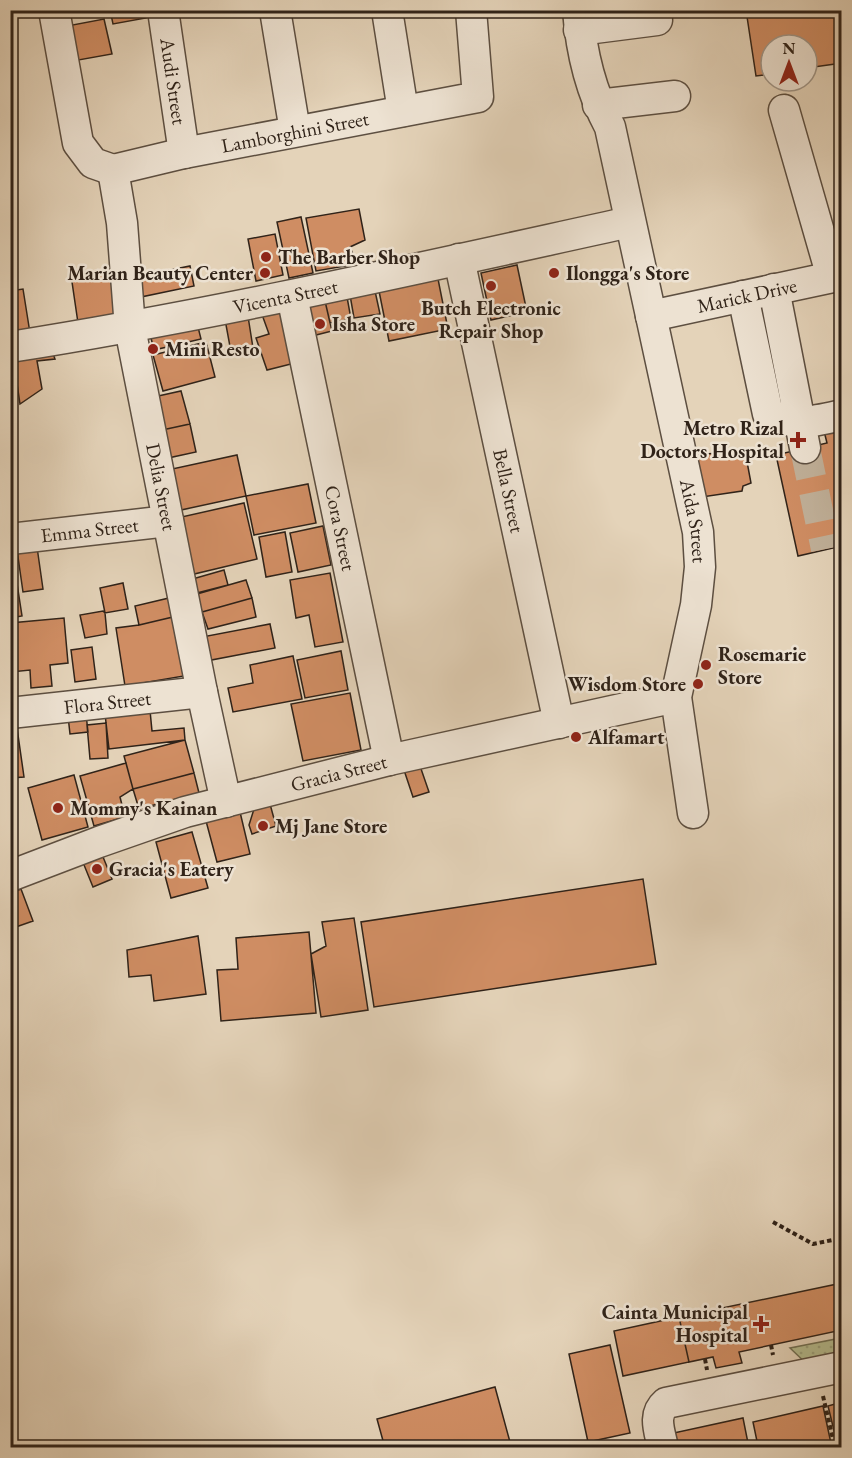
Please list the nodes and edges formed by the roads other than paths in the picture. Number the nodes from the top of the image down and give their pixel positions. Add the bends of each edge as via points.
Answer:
1 (54, 10) edge
2 (163, 10) edge
3 (275, 10) edge
4 (387, 10) edge
5 (471, 10) edge
6 (579, 20) edge
7 (657, 20) dead end
8 (675, 96) dead end
9 (784, 110) dead end
10 (403, 111) junction
11 (604, 116) junction
12 (295, 131) junction
13 (184, 153) junction
14 (113, 170) junction
15 (630, 222) junction
16 (459, 259) junction
17 (837, 276) edge
18 (774, 289) junction
19 (292, 296) junction
20 (743, 296) junction
21 (651, 316) junction
22 (130, 328) junction
23 (10, 347) edge
24 (842, 415) edge
25 (803, 435) junction
26 (168, 521) junction
27 (10, 539) edge
28 (202, 692) junction
29 (676, 697) junction
30 (10, 713) edge
31 (559, 723) junction
32 (389, 760) junction
33 (226, 801) junction
34 (693, 813) dead end
35 (10, 876) edge
36 (829, 1370) edge
37 (663, 1448) edge

1 - 14 street via 78,143 93,163
2 - 13 street, Audi Street
3 - 12 street
4 - 10 street
5 - 10 street, Lamborghini Street via 478,97
6 - 7 street
6 - 11 street, Aida Street
8 - 11 street
9 - 17 street
10 - 12 street, Lamborghini Street
11 - 15 street, Aida Street
12 - 13 street, Lamborghini Street
13 - 14 street, Lamborghini Street
14 - 22 street, Delia Street via 122,223
15 - 16 street, Vicenta Street
15 - 21 street, Aida Street
16 - 19 street, Vicenta Street
16 - 31 street, Bella Street
17 - 18 street, Marick Drive
18 - 20 street, Marick Drive
18 - 25 street
19 - 22 street, Vicenta Street
19 - 32 street, Cora Street
20 - 21 street, Marick Drive
20 - 25 street via 768,414 789,423
21 - 29 street, Aida Street via 698,532 696,605
22 - 23 street, Vicenta Street
22 - 26 street, Delia Street
24 - 25 street via 817,421
26 - 27 street, Emma Street
26 - 28 street, Delia Street
28 - 30 street, Flora Street
28 - 33 street, Delia Street
29 - 31 street, Gracia Street
29 - 34 street, Aida Street
31 - 32 street, Gracia Street
32 - 33 street, Gracia Street
33 - 35 street, Gracia Street
36 - 37 street via 666,1403 657,1416

